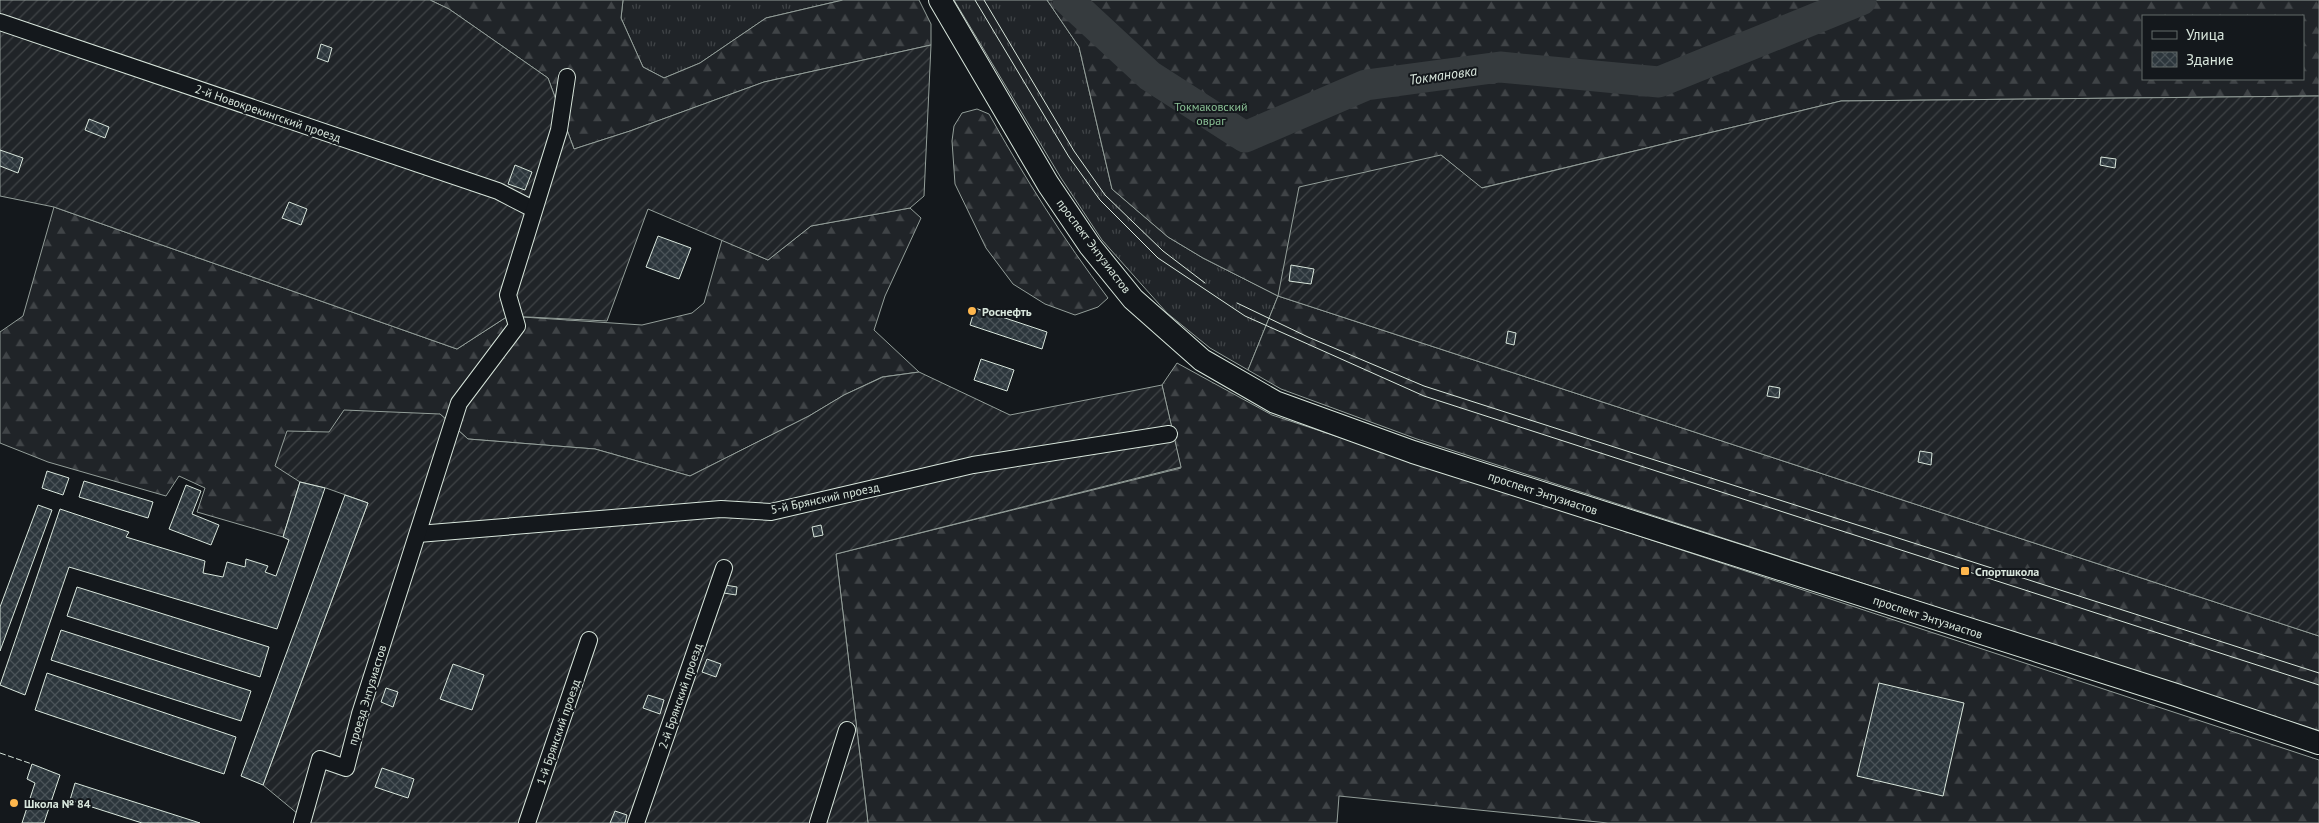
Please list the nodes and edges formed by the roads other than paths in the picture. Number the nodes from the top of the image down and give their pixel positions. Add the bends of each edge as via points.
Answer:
1 (940, 0) edge
2 (0, 22) edge
3 (567, 77) dead end
4 (533, 209) junction
5 (1168, 434) dead end
6 (418, 534) junction
7 (724, 568) dead end
8 (589, 640) dead end
9 (846, 730) dead end
10 (2319, 743) edge
11 (302, 823) edge
12 (527, 823) edge
13 (636, 823) edge
14 (818, 823) edge

1 - 10 street, проспект Энтузиастов via 1048,184 1090,246 1133,300 1202,360 1275,402 1413,452
2 - 4 street, 2-й Новокрекингский проезд via 498,192
3 - 4 street via 559,130
4 - 6 street via 508,295 517,326 460,403
5 - 6 street, 5-й Брянский проезд via 973,465 771,512 721,509
6 - 11 street, проезд Энтузиастов via 346,768 320,759
7 - 13 street, 2-й Брянский проезд
8 - 12 street, 1-й Брянский проезд
9 - 14 street

